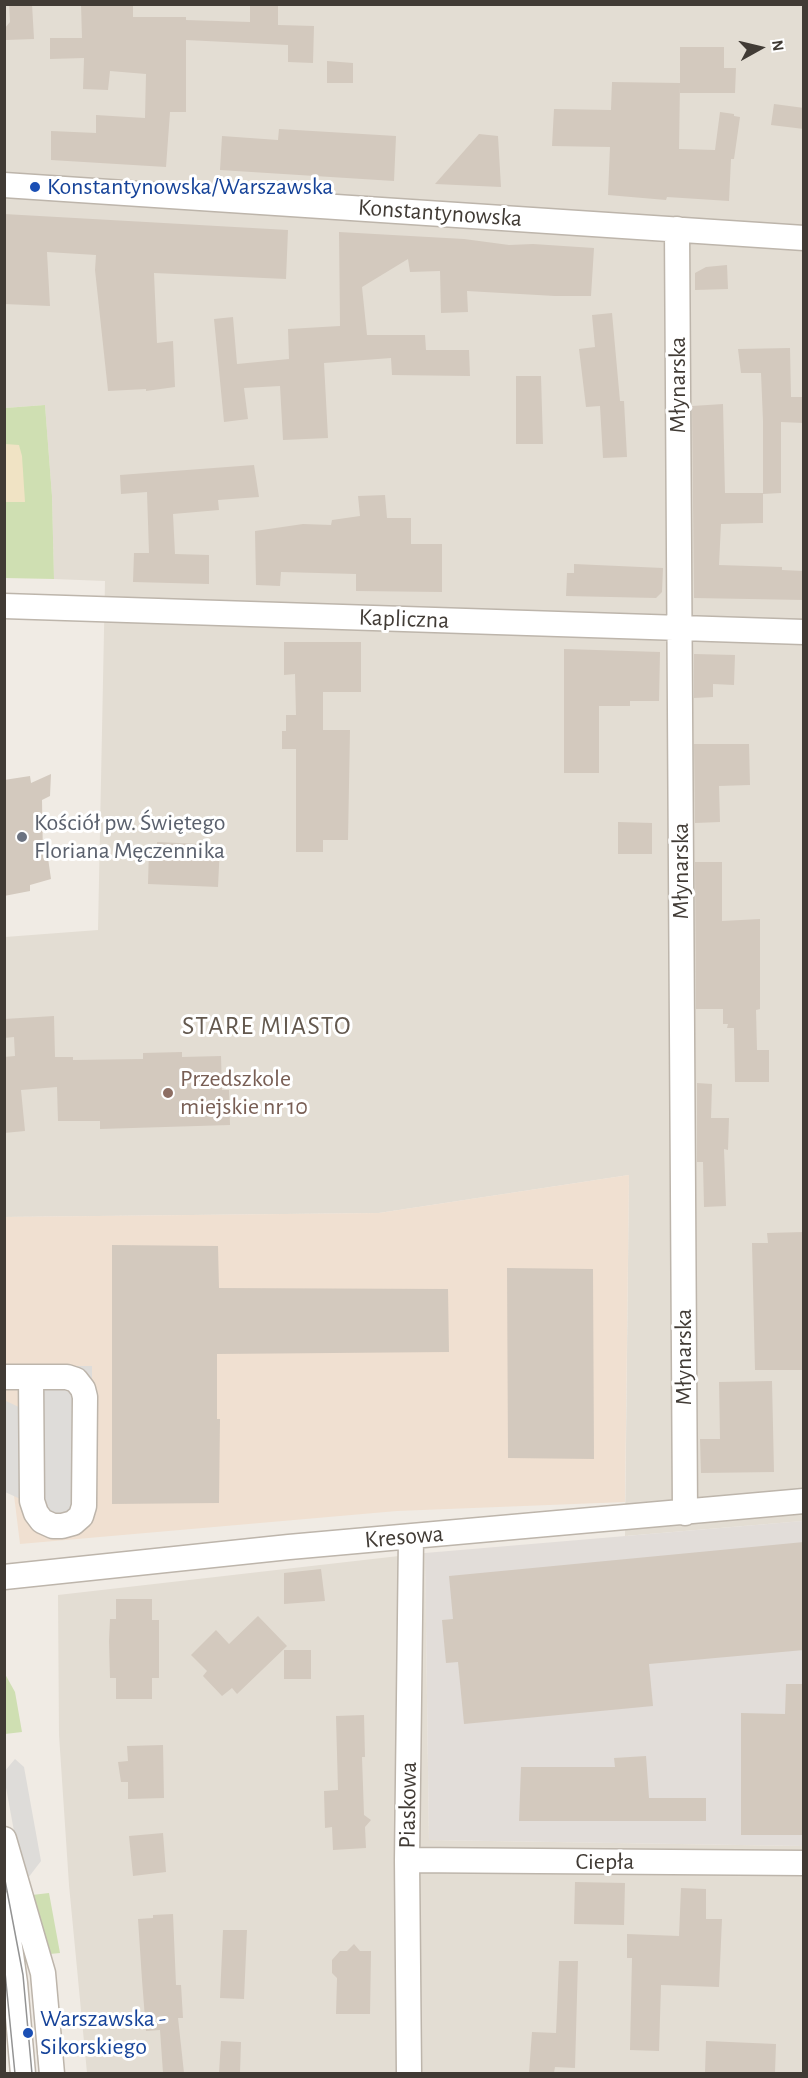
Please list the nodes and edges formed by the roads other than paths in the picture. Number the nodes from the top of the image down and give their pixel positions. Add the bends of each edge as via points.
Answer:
1 (4, 185) edge
2 (677, 229) junction
3 (804, 238) edge
4 (4, 606) edge
5 (680, 628) junction
6 (804, 632) edge
7 (4, 1377) edge
8 (31, 1377) junction
9 (804, 1502) edge
10 (685, 1513) junction
11 (411, 1537) junction
12 (4, 1577) edge
13 (4, 1839) edge
14 (407, 1860) junction
15 (804, 1863) edge
16 (4, 1904) edge
17 (23, 2073) edge
18 (52, 2073) edge
19 (410, 2073) edge

1 - 2 street, Konstantynowska
2 - 3 street, Konstantynowska
2 - 5 street, Młynarska
4 - 5 street, Kapliczna
5 - 6 street, Kapliczna
5 - 10 street, Młynarska
7 - 8 street
8 - 8 street via 76,1380 85,1397 84,1506 81,1516 62,1526 42,1521 32,1501
9 - 10 street, Kresowa
10 - 11 street, Kresowa
11 - 12 street, Kresowa
11 - 14 street, Piaskowa
13 - 18 street via 43,1973
14 - 15 street, Ciepła
14 - 19 street, Piaskowa
16 - 17 street

